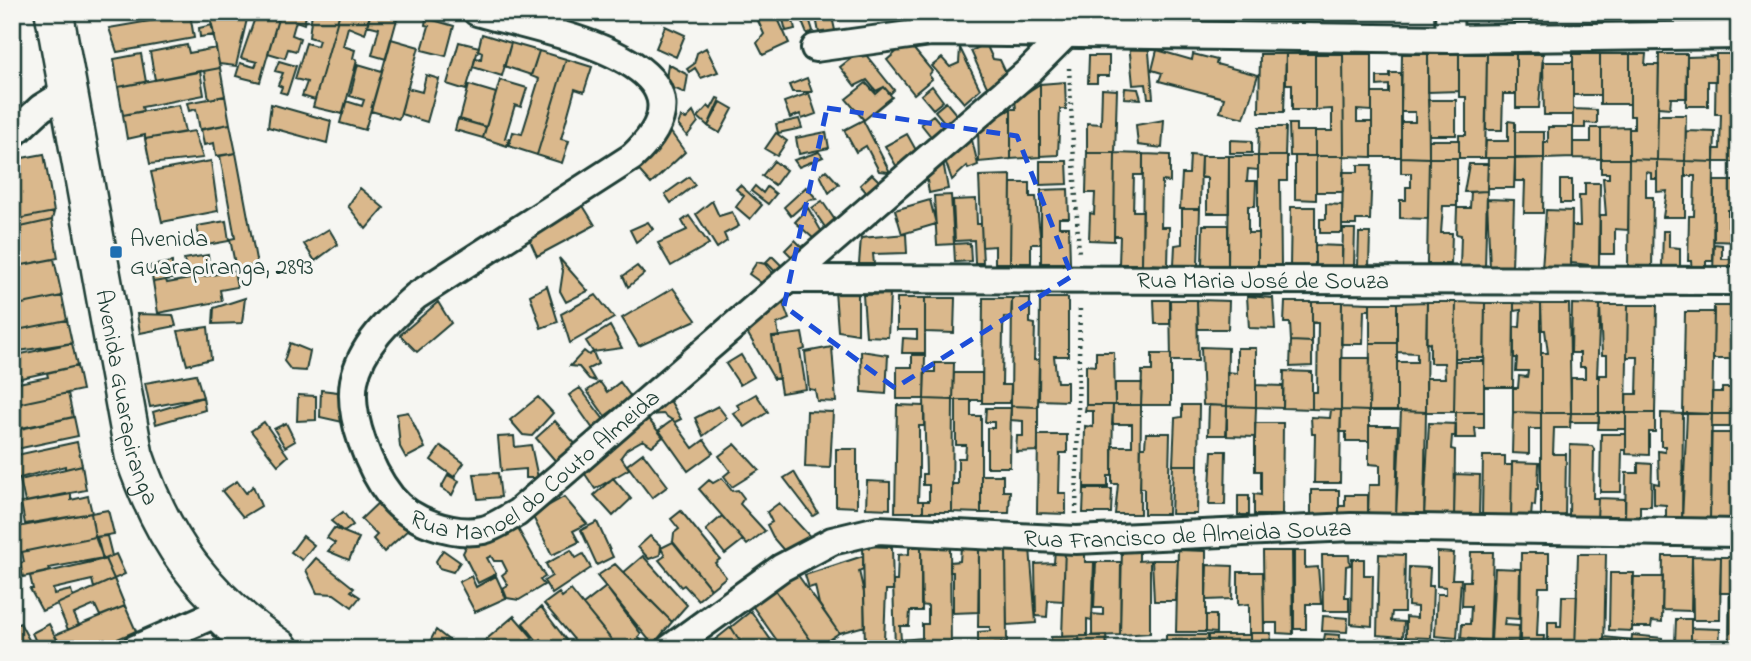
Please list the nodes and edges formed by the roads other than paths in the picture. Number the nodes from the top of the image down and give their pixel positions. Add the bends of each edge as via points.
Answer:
1 (54, 12) edge
2 (477, 12) edge
3 (1449, 12) edge
4 (1067, 33) junction
5 (1739, 35) edge
6 (1450, 39) junction
7 (815, 48) dead end
8 (67, 92) junction
9 (12, 135) edge
10 (789, 279) junction
11 (1739, 281) edge
12 (1739, 533) edge
13 (217, 614) junction
14 (135, 649) edge
15 (239, 649) edge
16 (280, 649) edge
17 (668, 649) edge

1 - 8 main road, Avenida Guarapiranga
2 - 10 street, Rua Manoel do Couto Almeida via 620,56 643,69 661,92 664,113 653,138 632,158 446,277 384,324 354,380 353,413 365,449 391,498 419,519 452,530 484,530 517,513
3 - 6 street
4 - 6 street
4 - 7 street via 930,32
4 - 10 street, Rua Manoel do Couto Almeida
5 - 6 street
8 - 9 street
8 - 13 main road, Avenida Guarapiranga via 134,455 149,501
10 - 11 street, Rua Maria José de Souza
12 - 17 street, Rua Francisco de Almeida Souza via 1351,527 1076,540 878,530 832,541 781,568
13 - 14 street
13 - 15 lane
13 - 16 main road, Avenida Guarapiranga

